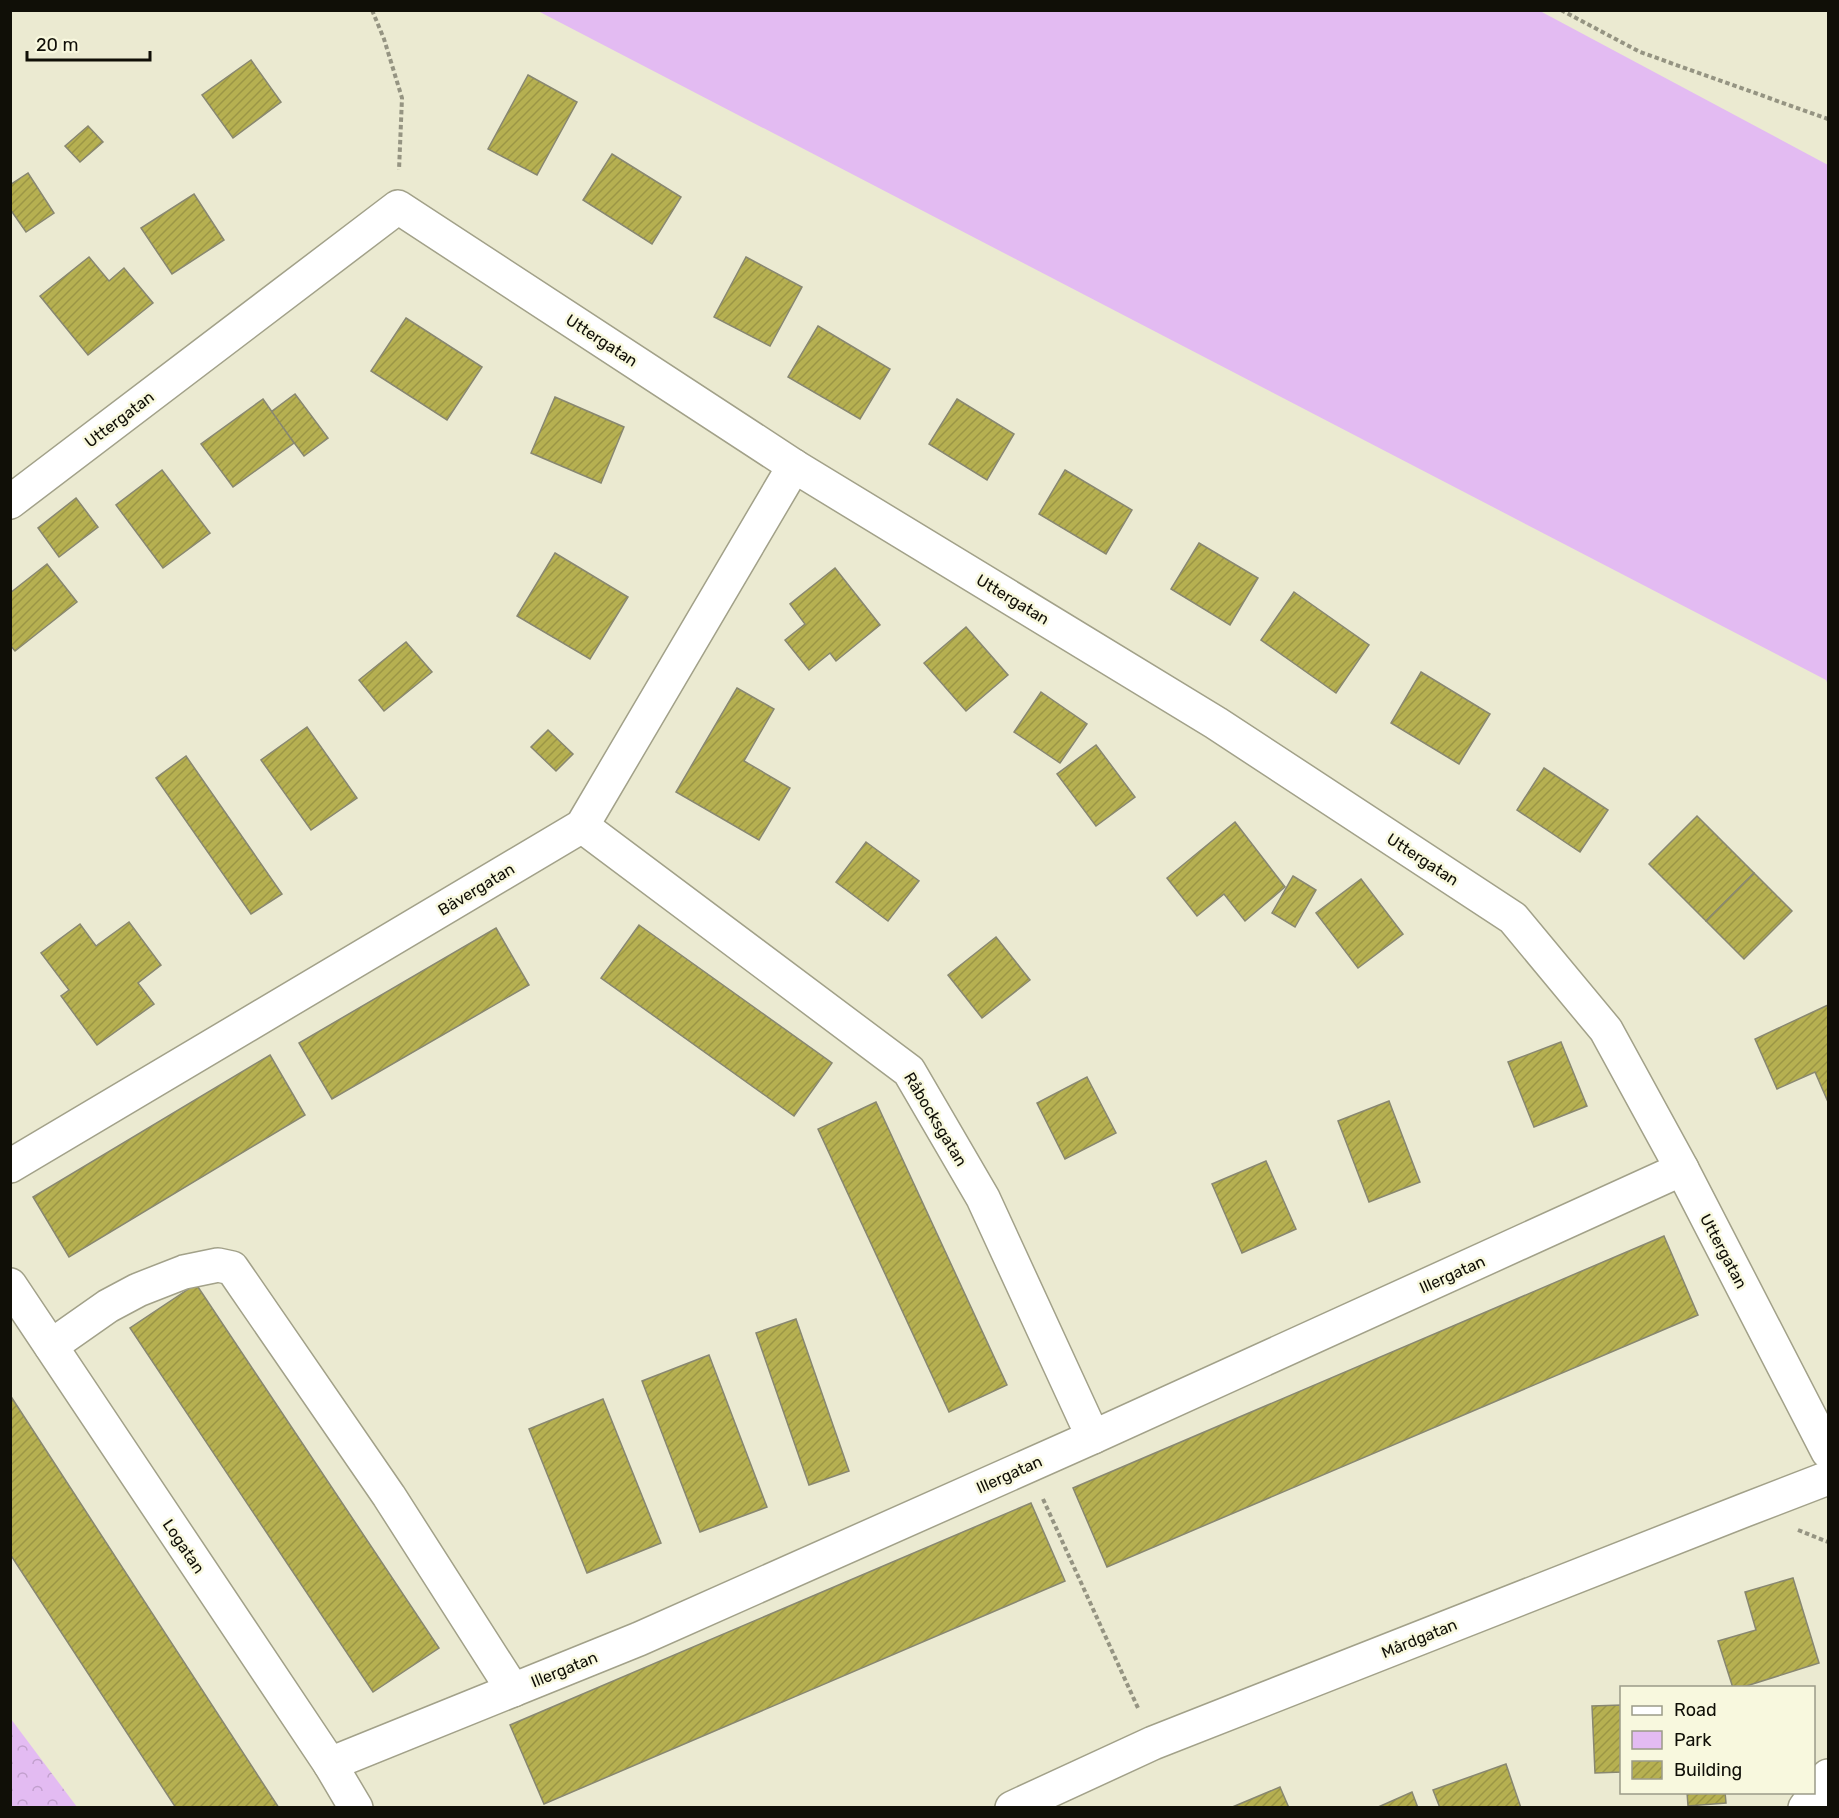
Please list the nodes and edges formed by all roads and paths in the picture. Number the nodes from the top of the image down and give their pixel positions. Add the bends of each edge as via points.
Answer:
1 (372, 10) edge
2 (1561, 10) edge
3 (1828, 119) edge
4 (398, 207) junction
5 (794, 466) junction
6 (10, 502) edge
7 (582, 825) junction
8 (10, 1166) edge
9 (1682, 1169) junction
10 (10, 1285) edge
11 (51, 1346) junction
12 (1094, 1437) junction
13 (1828, 1452) edge
14 (1028, 1466) junction
15 (1828, 1478) edge
16 (513, 1690) junction
17 (1153, 1743) junction
18 (330, 1764) junction
19 (1828, 1776) edge
20 (1021, 1806) edge
21 (356, 1808) edge
22 (1806, 1808) edge

1 - 4 path via 402,98
2 - 3 path via 1640,52
4 - 5 street, Uttergatan
4 - 6 street, Uttergatan
5 - 7 street, Bävergatan
5 - 9 street, Uttergatan via 1216,723 1513,918 1606,1030
7 - 8 street, Bävergatan
7 - 12 street, Råbocksgatan via 909,1071 983,1198
9 - 12 street, Illergatan
9 - 13 street, Uttergatan
10 - 11 street, Logatan
11 - 16 street via 138,1290 184,1272 218,1265 232,1268 389,1496
11 - 18 street, Logatan
12 - 14 street, Illergatan
14 - 16 street, Illergatan via 639,1639
14 - 17 path
15 - 17 street, Mårdgatan
16 - 18 street, Illergatan
17 - 20 street, Mårdgatan
18 - 21 street, Logatan
19 - 22 street

